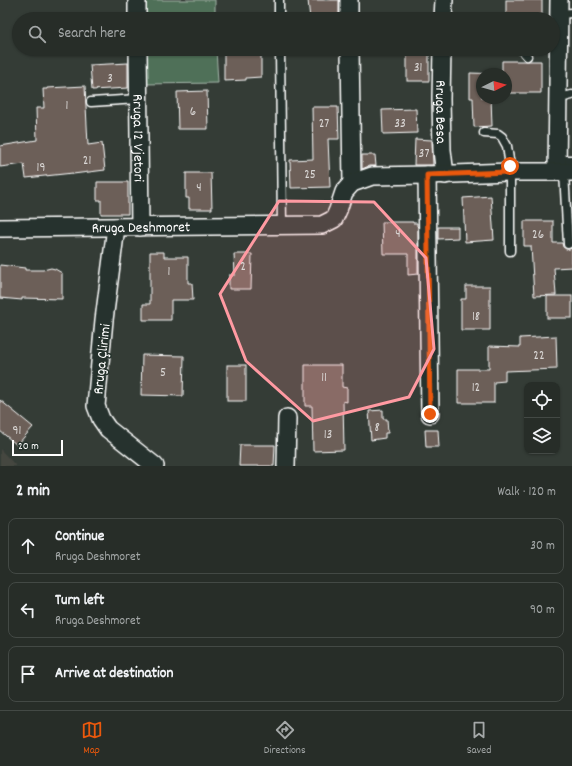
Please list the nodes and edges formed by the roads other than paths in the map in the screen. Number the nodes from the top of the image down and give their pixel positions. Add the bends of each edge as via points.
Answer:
1 (137, 0) edge
2 (279, 0) edge
3 (349, 0) edge
4 (444, 0) edge
5 (563, 9) edge
6 (137, 12) edge
7 (279, 12) edge
8 (349, 12) edge
9 (443, 12) edge
10 (138, 56) edge
11 (280, 56) edge
12 (350, 56) edge
13 (442, 56) edge
14 (565, 96) edge
15 (138, 99) junction
16 (91, 102) dead end
17 (484, 133) dead end
18 (565, 167) edge
19 (509, 172) junction
20 (445, 174) junction
21 (427, 175) junction
22 (352, 183) junction
23 (282, 226) junction
24 (116, 227) junction
25 (140, 227) junction
26 (0, 228) edge
27 (568, 244) dead end
28 (510, 251) dead end
29 (430, 414) dead end
30 (287, 418) dead end
31 (155, 466) edge
32 (286, 466) edge

1 - 6 street
2 - 7 lane
3 - 8 street
4 - 9 street
5 - 14 street
10 - 15 street, Rruga 12 Vjetori
11 - 23 lane
12 - 22 street
13 - 20 street, Rruga Besa via 442,150
14 - 18 street
15 - 16 lane
15 - 25 street, Rruga 12 Vjetori
17 - 19 lane via 498,134 502,137 507,146
18 - 19 street
18 - 27 lane
19 - 20 street
19 - 28 lane
20 - 21 street
21 - 22 street via 372,176
21 - 29 street
22 - 23 street, Rruga Deshmoret via 344,192 334,219 322,225
23 - 25 street, Rruga Deshmoret
24 - 25 street, Rruga Deshmoret
24 - 26 street, Rruga Deshmoret
24 - 31 street, Rruga Çlirimi via 96,406 108,429
30 - 32 street

